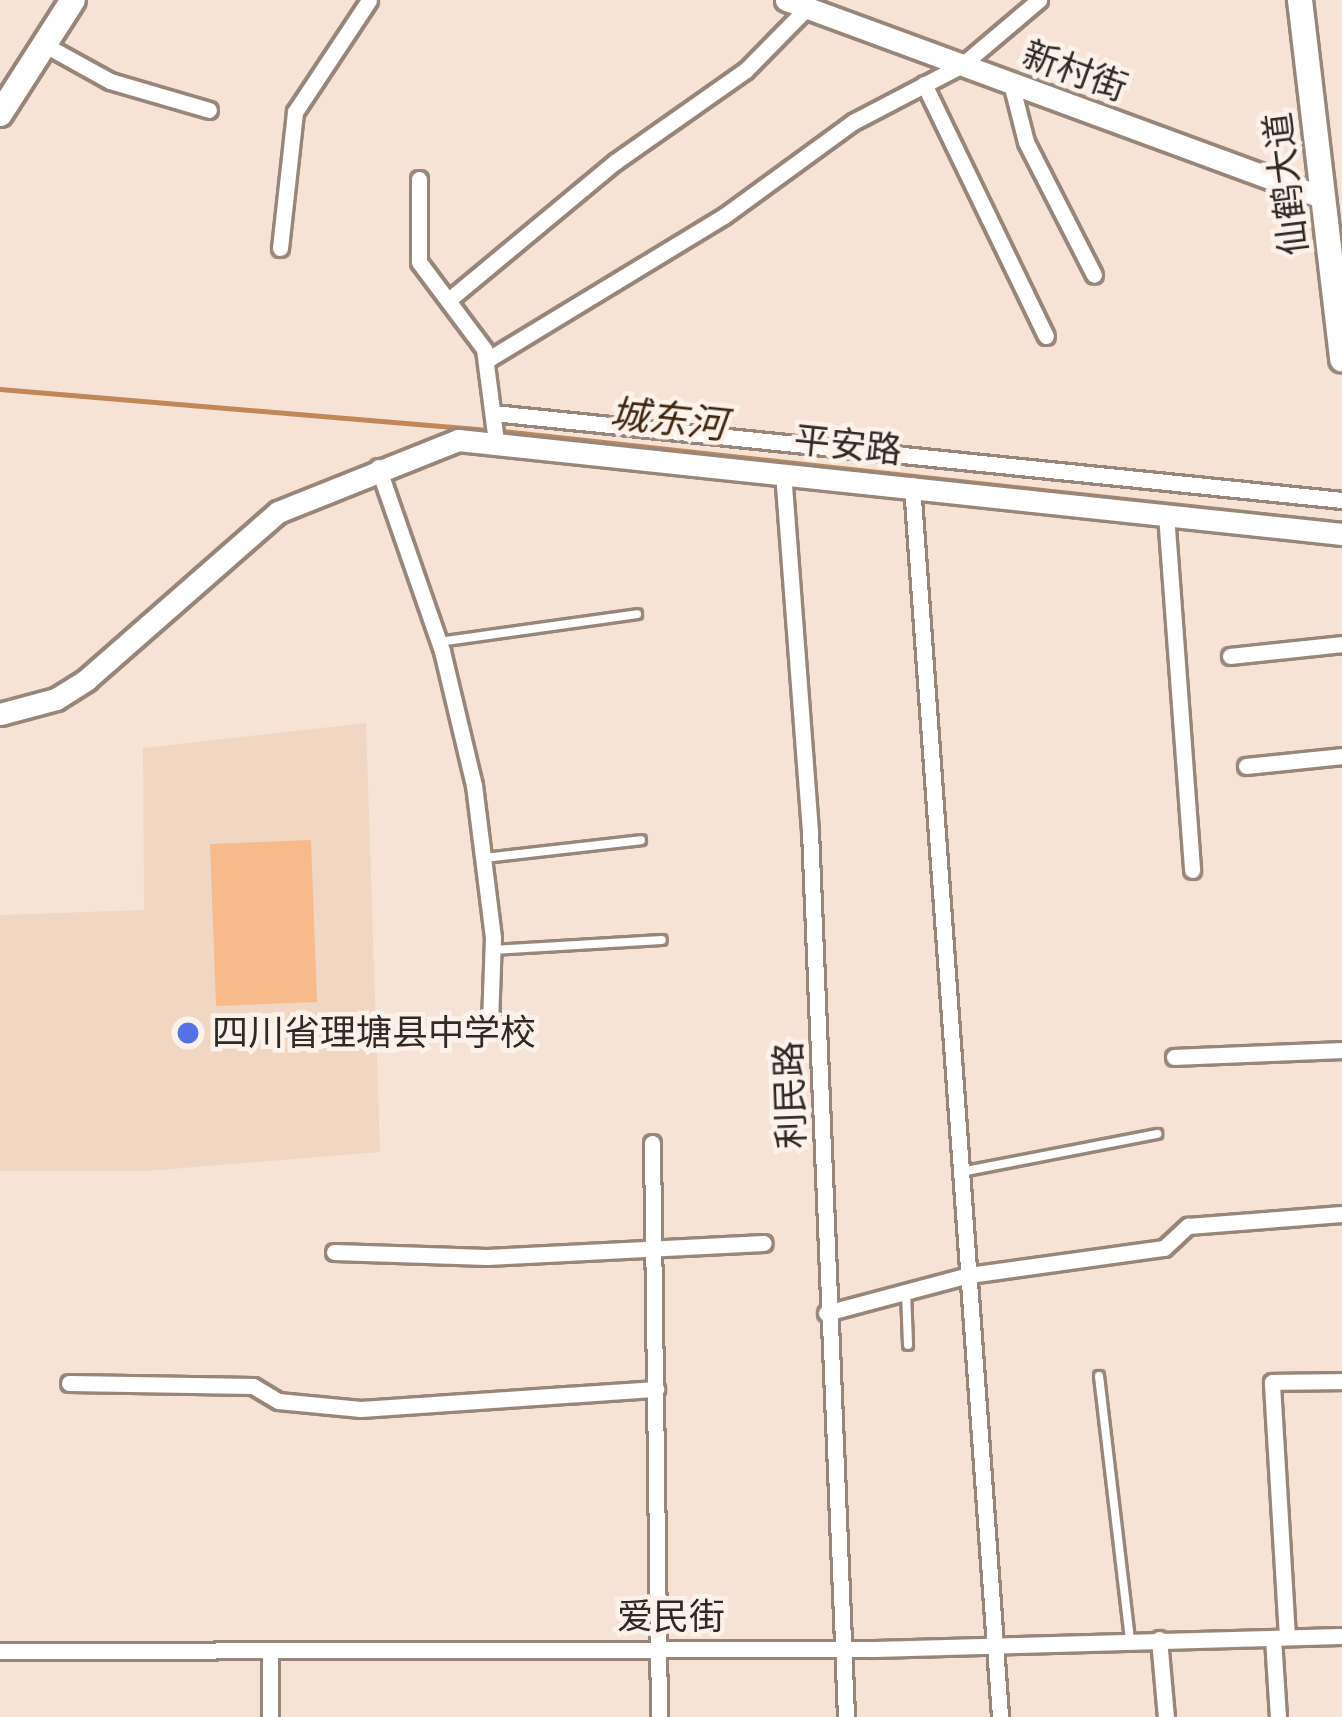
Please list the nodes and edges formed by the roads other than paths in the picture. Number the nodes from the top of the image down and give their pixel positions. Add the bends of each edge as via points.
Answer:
1 (73, 0) edge
2 (369, 0) edge
3 (1039, 0) edge
4 (1301, 0) edge
5 (797, 4) edge
6 (45, 45) junction
7 (962, 65) junction
8 (0, 72) edge
9 (29, 74) junction
10 (1010, 82) junction
11 (924, 84) junction
12 (209, 110) dead end
13 (0, 114) edge
14 (419, 179) dead end
15 (1333, 201) edge
16 (280, 248) dead end
17 (1094, 275) dead end
18 (451, 298) junction
19 (1046, 336) dead end
20 (488, 360) junction
21 (1342, 360) edge
22 (495, 429) junction
23 (378, 467) junction
24 (783, 472) junction
25 (911, 485) junction
26 (1342, 500) edge
27 (1166, 514) junction
28 (1342, 534) edge
29 (638, 614) dead end
30 (439, 642) junction
31 (1342, 644) edge
32 (1230, 656) dead end
33 (0, 714) edge
34 (1342, 756) edge
35 (1246, 766) dead end
36 (641, 840) dead end
37 (483, 859) junction
38 (1192, 870) dead end
39 (662, 940) dead end
40 (492, 950) junction
41 (490, 1023) dead end
42 (1342, 1050) edge
43 (1174, 1057) dead end
44 (1157, 1133) dead end
45 (652, 1143) dead end
46 (962, 1172) junction
47 (1342, 1214) edge
48 (764, 1243) dead end
49 (655, 1249) junction
50 (334, 1252) dead end
51 (969, 1276) junction
52 (906, 1292) junction
53 (826, 1312) junction
54 (908, 1345) dead end
55 (1099, 1376) dead end
56 (1342, 1381) edge
57 (69, 1383) dead end
58 (656, 1389) junction
59 (1342, 1636) edge
60 (1280, 1638) junction
61 (1130, 1640) junction
62 (1159, 1640) junction
63 (996, 1642) junction
64 (842, 1646) junction
65 (657, 1647) junction
66 (269, 1650) junction
67 (0, 1651) edge
68 (270, 1717) edge
69 (659, 1717) edge
70 (846, 1717) edge
71 (1000, 1717) edge
72 (1166, 1717) edge
73 (1278, 1717) edge

1 - 6 main road
2 - 16 street via 295,112
3 - 7 street
4 - 15 main road, 仙鹤大道
5 - 7 street, 新村街
5 - 18 street via 746,70 614,162
6 - 9 main road
6 - 12 street via 110,81
7 - 10 street, 新村街
7 - 11 street
8 - 9 main road
9 - 13 main road
10 - 15 street, 新村街
10 - 17 street via 1026,142
11 - 19 street
11 - 20 street
14 - 18 street via 419,262
15 - 21 main road, 仙鹤大道
18 - 20 street
20 - 22 street
22 - 23 street, 平安路
22 - 24 street, 平安路
22 - 26 street
23 - 30 street
23 - 33 street, 平安路 via 261,524 67,693
24 - 25 street, 平安路
24 - 53 street, 利民路 via 810,831
25 - 27 street, 平安路
25 - 46 street
27 - 28 street, 平安路
27 - 38 street
29 - 30 lane
30 - 37 street
31 - 32 street
34 - 35 street
36 - 37 lane
37 - 40 street
39 - 40 lane
40 - 41 street
42 - 43 street
44 - 46 lane
45 - 49 street
46 - 51 street
47 - 51 street via 1189,1226 1164,1248
48 - 49 street
49 - 50 street via 487,1257
49 - 58 street
51 - 52 street
51 - 63 street
52 - 53 street
52 - 54 lane
53 - 64 street, 利民路
55 - 61 lane
56 - 60 street via 1272,1382
57 - 58 street via 253,1386 278,1401 361,1408
58 - 65 street
59 - 60 street, 爱民街
60 - 62 street, 爱民街
60 - 73 street
61 - 62 street, 爱民街
61 - 63 street, 爱民街
62 - 72 street
63 - 64 street, 爱民街
63 - 71 street
64 - 65 street, 爱民街
64 - 70 street, 利民路
65 - 66 street, 爱民街
65 - 69 street
66 - 67 street, 爱民街
66 - 68 street

